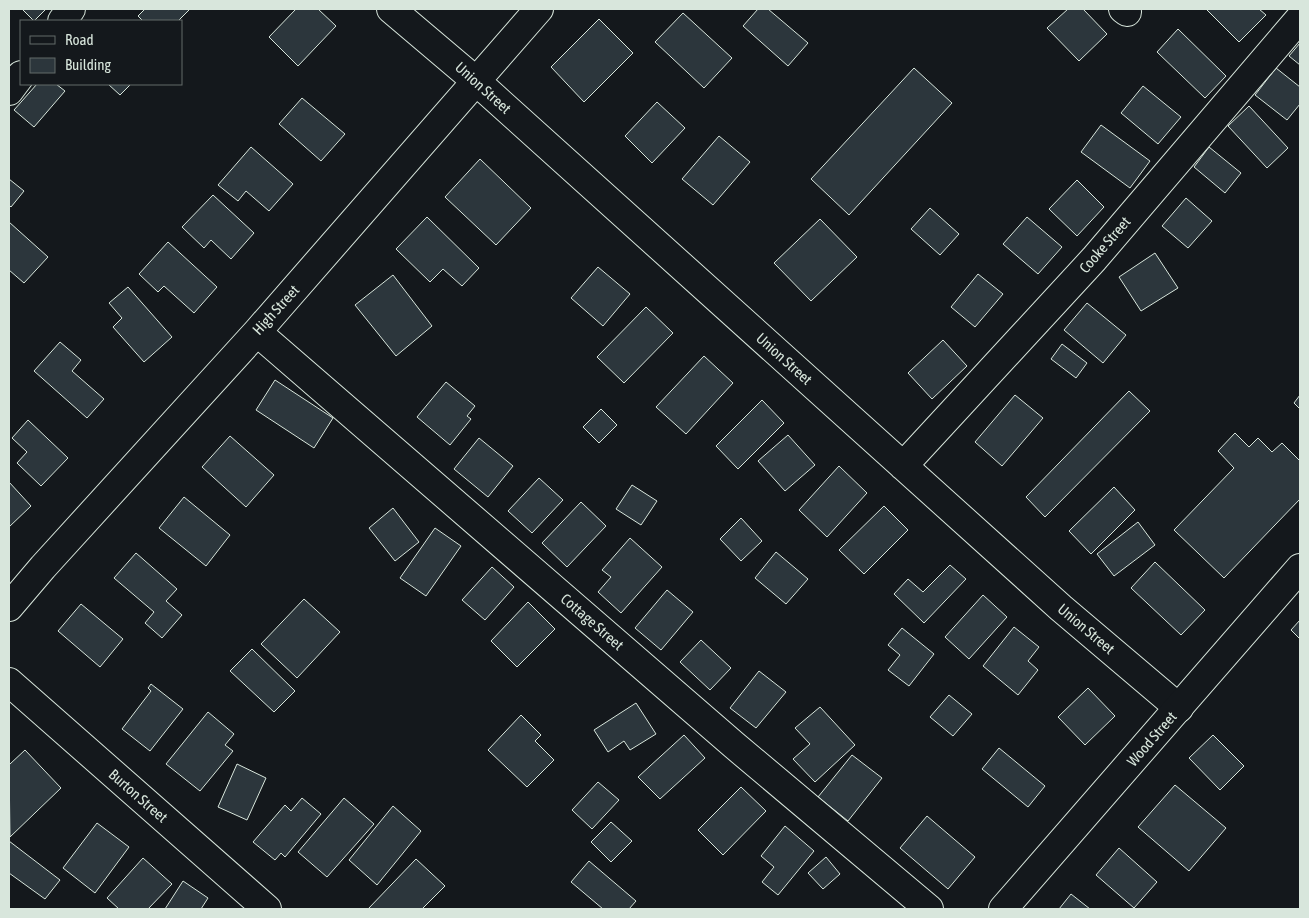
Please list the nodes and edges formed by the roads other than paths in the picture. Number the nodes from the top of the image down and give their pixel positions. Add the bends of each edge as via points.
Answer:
1 (71, 9) edge
2 (391, 9) edge
3 (539, 9) edge
4 (1300, 18) edge
5 (63, 20) edge
6 (20, 76) edge
7 (476, 81) junction
8 (9, 90) edge
9 (257, 332) junction
10 (904, 466) junction
11 (1300, 568) edge
12 (9, 607) edge
13 (9, 682) edge
14 (1179, 708) junction
15 (266, 909) edge
16 (929, 909) edge
17 (1003, 909) edge

1 - 5 street
2 - 7 street, Union Street
3 - 7 street, High Street
4 - 10 street, Cooke Street via 1094,259
6 - 8 street
7 - 9 street, High Street
7 - 10 street, Union Street
9 - 12 street, High Street
9 - 16 street, Cottage Street via 726,738
10 - 14 street, Union Street via 1061,608
11 - 14 street, Wood Street
13 - 15 street, Burton Street
14 - 17 street, Wood Street

